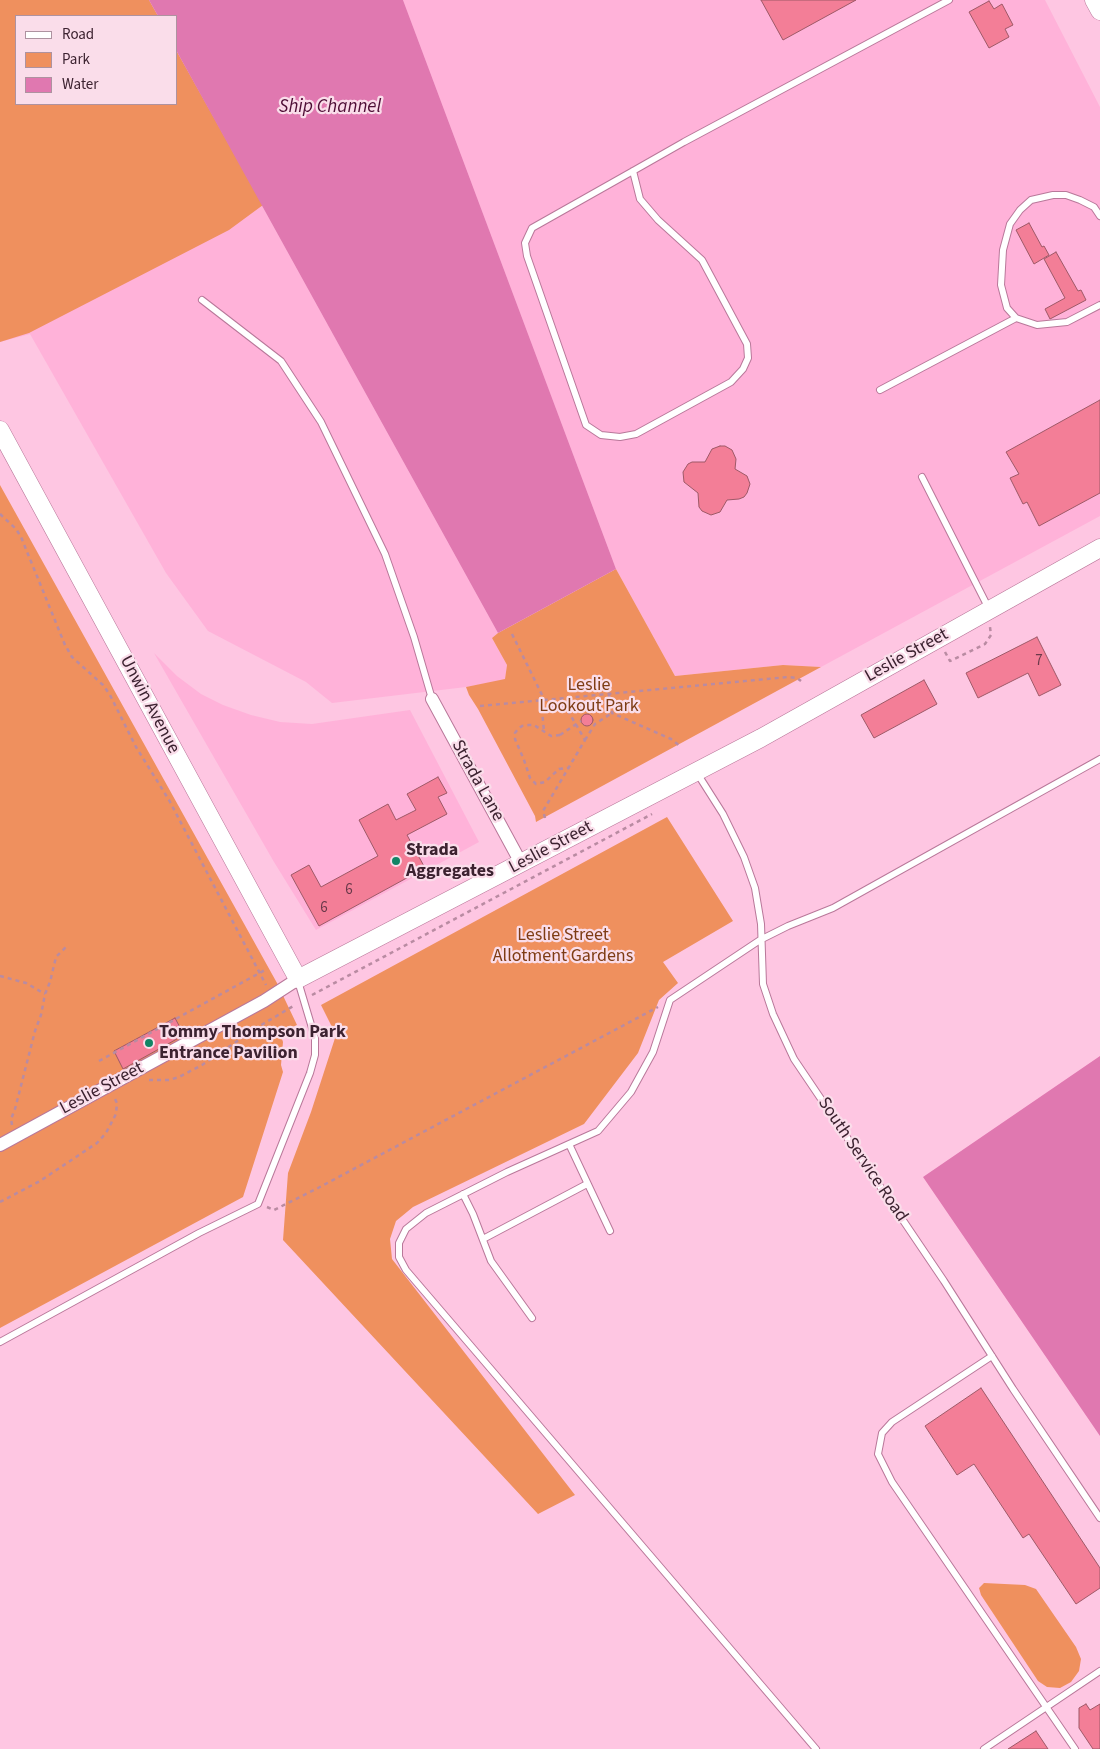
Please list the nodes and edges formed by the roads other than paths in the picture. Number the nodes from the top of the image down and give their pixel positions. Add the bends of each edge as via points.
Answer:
1 (948, 0) edge
2 (1094, 0) edge
3 (1100, 11) edge
4 (633, 171) junction
5 (1100, 216) edge
6 (202, 300) dead end
7 (1100, 305) edge
8 (1016, 318) junction
9 (880, 390) dead end
10 (0, 430) edge
11 (922, 477) dead end
12 (1100, 548) edge
13 (990, 619) junction
14 (432, 699) joint
15 (1100, 759) edge
16 (696, 772) junction
17 (522, 863) junction
18 (760, 940) junction
19 (298, 980) junction
20 (568, 1144) junction
21 (0, 1145) edge
22 (587, 1184) junction
23 (463, 1194) junction
24 (610, 1231) dead end
25 (483, 1239) junction
26 (532, 1318) dead end
27 (0, 1342) edge
28 (992, 1356) junction
29 (1100, 1518) edge
30 (1100, 1671) edge
31 (1047, 1707) junction
32 (816, 1749) edge
33 (984, 1749) edge
34 (1075, 1749) edge

1 - 4 lane
2 - 3 street
4 - 4 lane via 532,228 525,243 586,425 601,435 620,437 636,434 731,382 748,358 747,344 702,260 640,199
5 - 8 lane via 1094,207 1080,200 1053,195 1031,200 1020,210 1010,224 1002,250 1001,285 1007,308
6 - 14 lane via 281,361 321,422 385,554
7 - 8 lane via 1067,322 1037,325
8 - 9 lane
10 - 19 street, Unwin Avenue
11 - 13 lane
12 - 13 street, Leslie Street
13 - 16 street, Leslie Street
14 - 17 street, Strada Lane
15 - 18 lane via 834,908
16 - 17 street, Leslie Street
16 - 18 lane, South Service Road via 723,814 744,857 755,888 761,924
17 - 19 street, Leslie Street
18 - 20 lane via 670,1000 652,1052 632,1092 598,1131
18 - 28 lane, South Service Road via 763,984 794,1059
19 - 21 street, Leslie Street
19 - 27 lane via 315,1038 315,1055 258,1204
20 - 22 lane
20 - 23 lane
22 - 24 lane
22 - 25 lane
23 - 25 lane
23 - 32 lane via 426,1213 406,1229 398,1248 404,1268
25 - 26 lane via 490,1261
28 - 29 lane, South Service Road
28 - 31 lane via 892,1422 882,1433 878,1454 898,1490
30 - 31 lane
31 - 33 lane
31 - 34 lane

